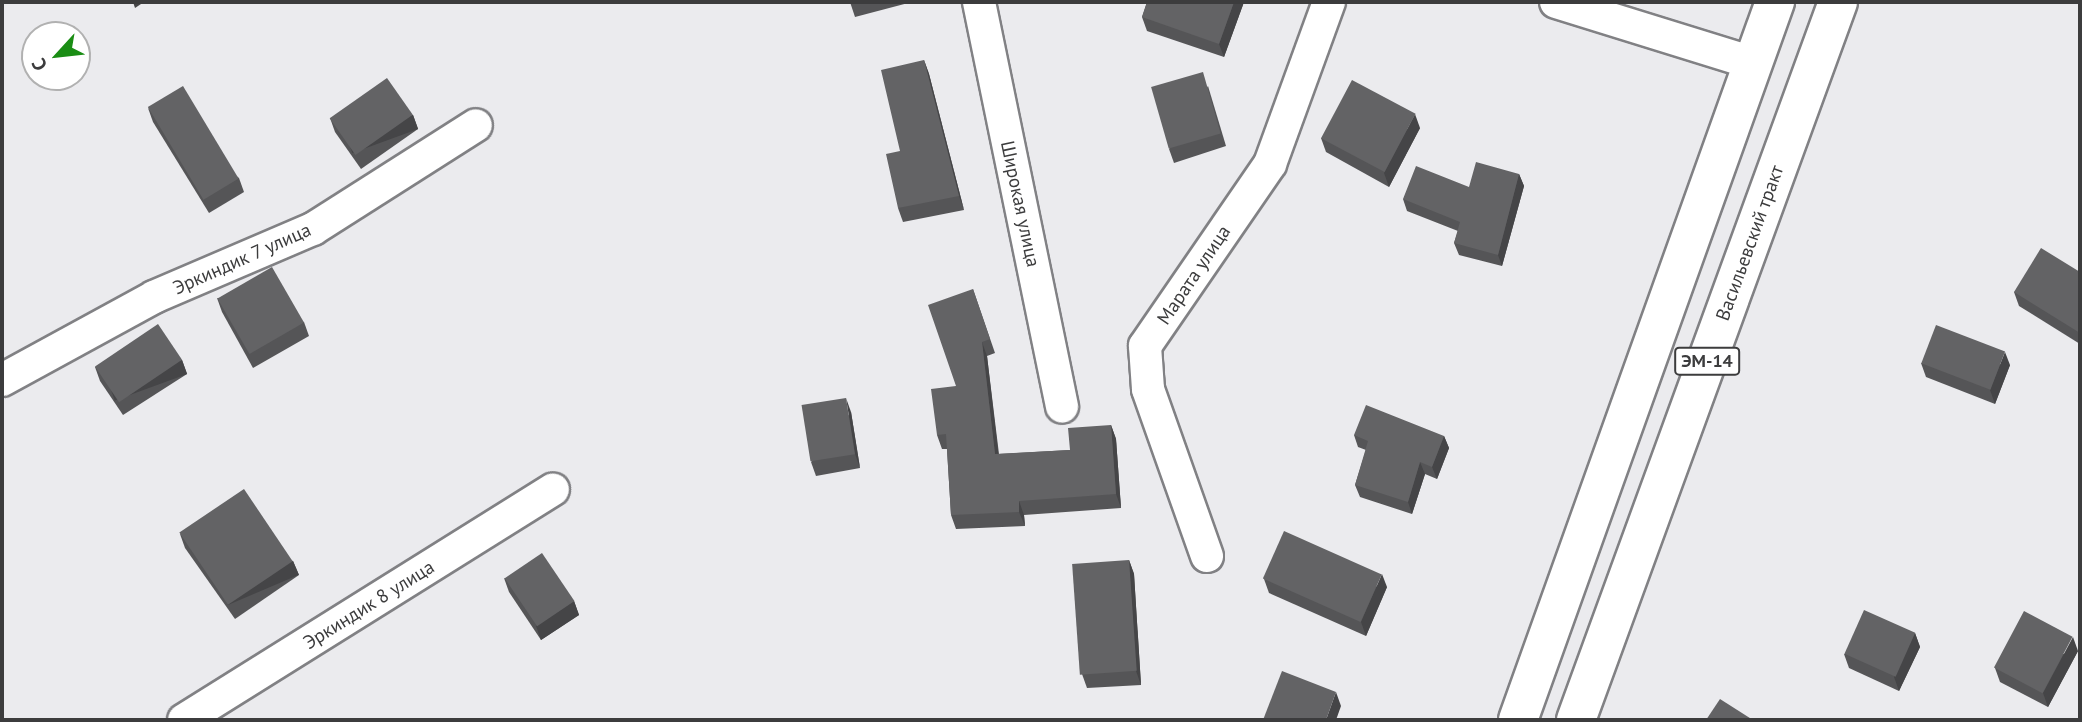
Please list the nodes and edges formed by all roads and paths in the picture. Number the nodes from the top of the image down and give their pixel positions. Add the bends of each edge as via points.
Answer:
1 (979, 2) edge
2 (1329, 2) edge
3 (1556, 2) edge
4 (1775, 2) edge
5 (1838, 2) edge
6 (1753, 63) junction
7 (476, 125) dead end
8 (2, 380) edge
9 (1062, 407) dead end
10 (553, 489) dead end
11 (1207, 556) dead end
12 (184, 720) edge
13 (1518, 720) edge
14 (1576, 720) edge

1 - 9 street, Широкая улица
2 - 11 street, Марата улица via 1269,163 1145,346 1148,389
3 - 6 street
4 - 6 main road, ЭМ-14
5 - 14 main road, Васильевский тракт / ЭМ-14
6 - 13 main road, ЭМ-14
7 - 8 street, Эркиндик 7 улица via 313,229 154,297 80,343
10 - 12 street, Эркиндик 8 улица

